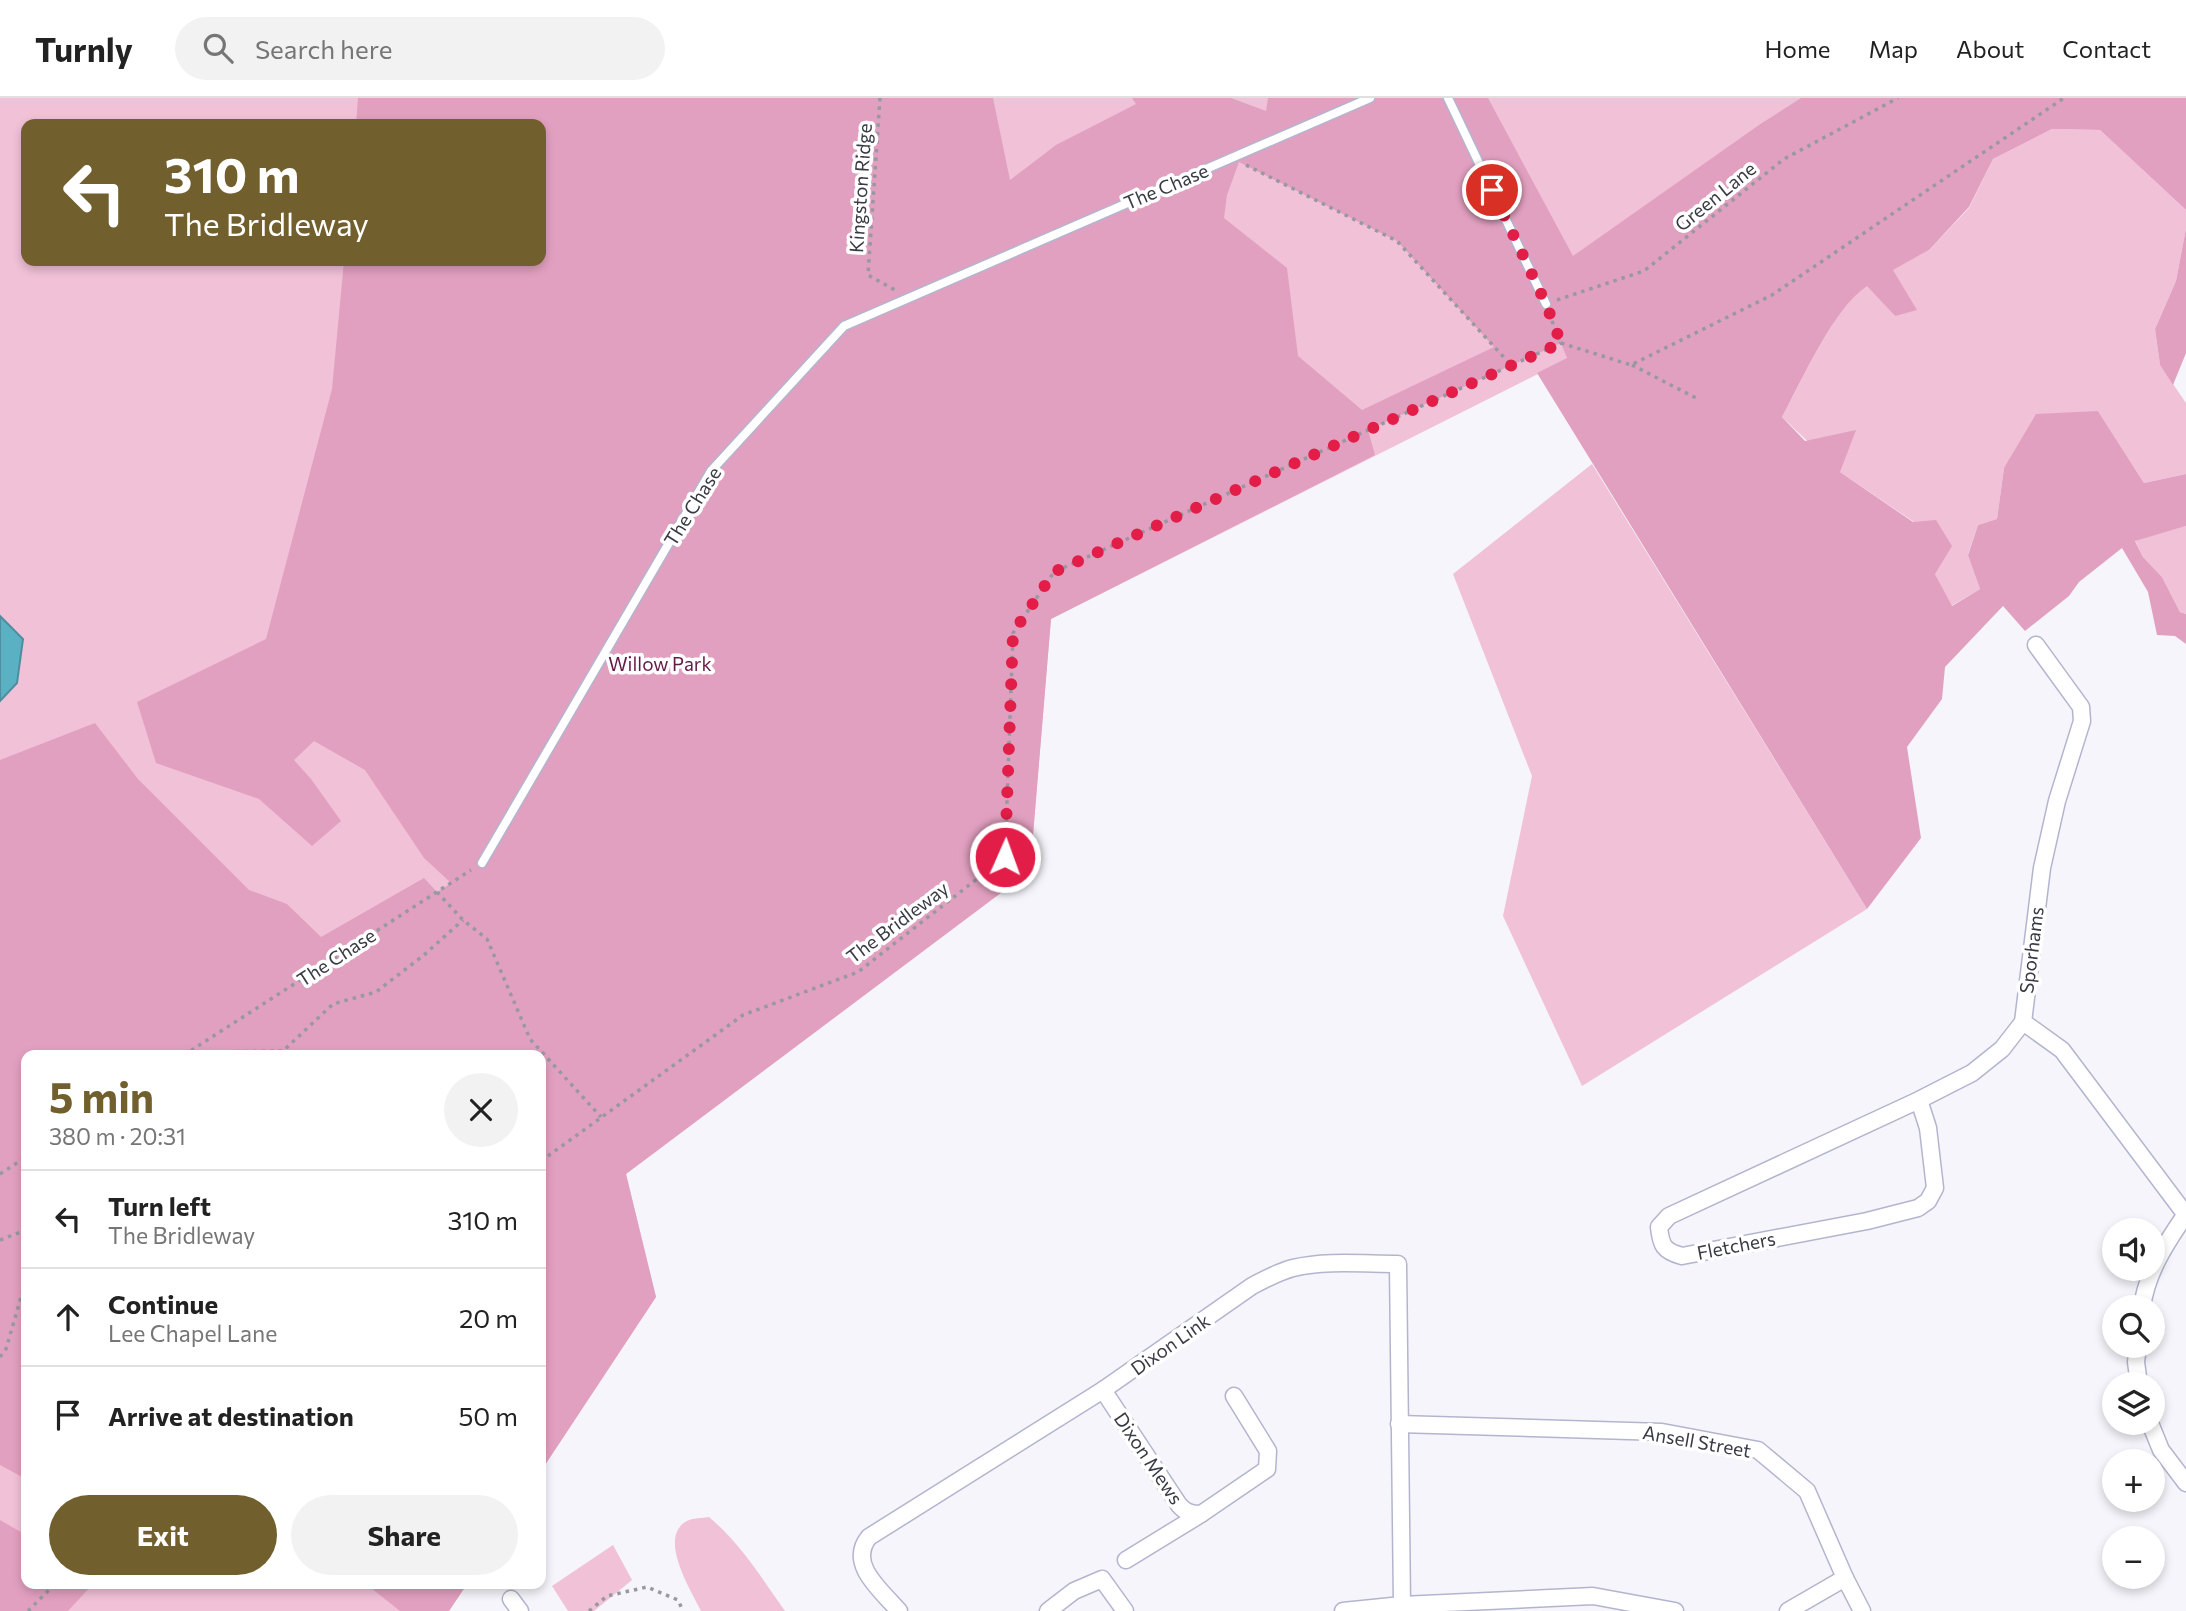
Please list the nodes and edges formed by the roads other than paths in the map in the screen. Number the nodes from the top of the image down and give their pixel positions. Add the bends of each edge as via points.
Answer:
1 (1370, 98) edge
2 (1448, 98) edge
3 (1546, 304) road end
4 (2036, 645) dead end
5 (482, 863) road end
6 (2023, 1022) junction
7 (1919, 1100) junction
8 (2186, 1215) edge
9 (2144, 1295) edge
10 (1103, 1390) junction
11 (1234, 1396) dead end
12 (1399, 1424) junction
13 (2155, 1435) edge
14 (2186, 1483) edge
15 (1201, 1514) junction
16 (1126, 1560) dead end
17 (1845, 1578) junction
18 (1402, 1605) junction
19 (1520, 1605) edge
20 (899, 1611) edge
21 (1048, 1611) edge
22 (1125, 1611) edge
23 (1343, 1611) edge
24 (1675, 1611) edge
25 (1788, 1611) edge
26 (1862, 1611) edge

1 - 5 lane, The Chase via 844,326 711,471
2 - 3 lane
4 - 6 street, Sporhams via 2081,706 2082,721 2042,868
6 - 7 street, Fletchers via 2002,1049 1972,1073
6 - 8 street, Sporhams via 2062,1050
7 - 7 street, Fletchers via 1928,1128 1935,1188 1918,1208 1682,1256 1669,1253 1661,1242 1659,1227 1669,1216
8 - 9 street via 2161,1249
10 - 12 street, Dixon Link via 1273,1275 1312,1265 1398,1264
10 - 15 street, Dixon Mews via 1179,1505
10 - 20 street, Dixon Link via 869,1537 861,1547 865,1571
11 - 15 street, Dixon Mews via 1266,1445 1269,1463 1267,1469
12 - 17 street, Ansell Street via 1662,1432 1758,1450 1807,1491
12 - 18 street, Dixon Link
13 - 14 street
15 - 16 street, Dixon Mews
17 - 25 street
17 - 26 street, Ansell Street
18 - 19 street
18 - 23 street
19 - 24 street via 1593,1596
21 - 22 street via 1074,1591 1102,1578

